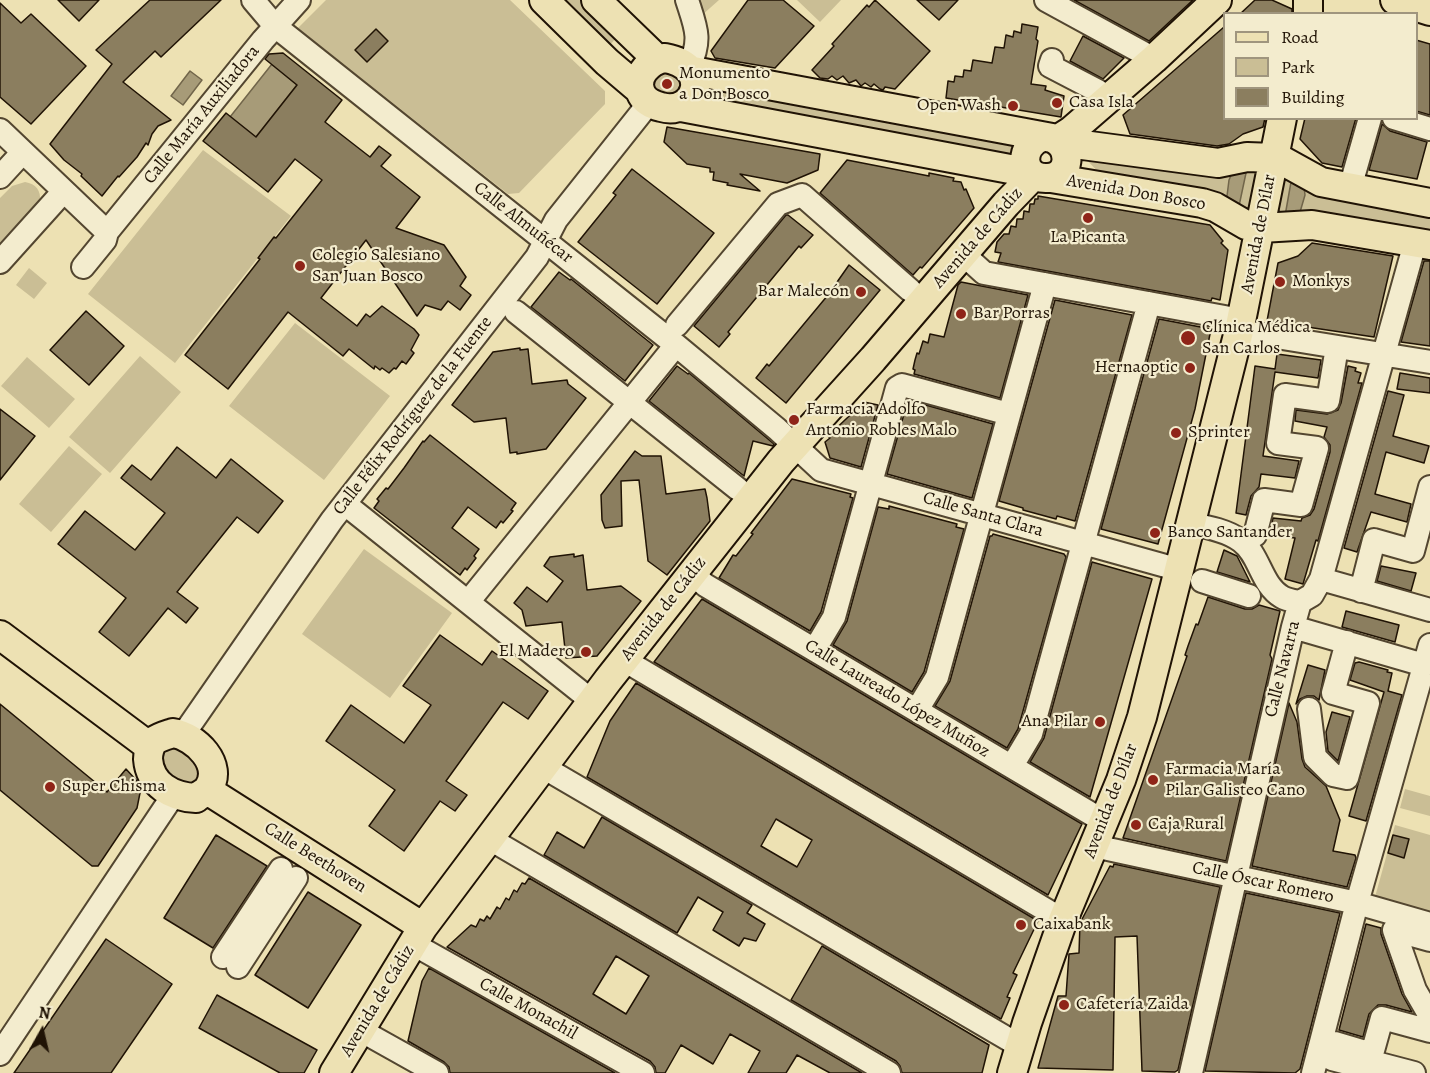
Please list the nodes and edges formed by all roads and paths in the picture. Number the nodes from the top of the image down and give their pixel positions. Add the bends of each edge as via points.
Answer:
1 (254, 0) edge
2 (298, 0) edge
3 (544, 0) edge
4 (596, 0) edge
5 (687, 0) edge
6 (1046, 0) edge
7 (1217, 0) edge
8 (1399, 5) edge
9 (1430, 11) edge
10 (275, 26) junction
11 (657, 59) junction
12 (1154, 59) junction
13 (1052, 60) dead end
14 (691, 69) junction
15 (1098, 91) dead end
16 (645, 97) junction
17 (681, 107) junction
18 (1282, 120) edge
19 (1369, 120) edge
20 (1401, 120) edge
21 (1430, 129) edge
22 (0, 130) edge
23 (1053, 140) junction
24 (23, 152) junction
25 (1274, 158) junction
26 (1039, 175) junction
27 (0, 177) edge
28 (1350, 188) junction
29 (63, 192) junction
30 (1428, 197) edge
31 (1261, 228) junction
32 (107, 232) junction
33 (545, 241) junction
34 (1422, 244) edge
35 (963, 254) junction
36 (0, 262) edge
37 (83, 267) dead end
38 (1045, 284) junction
39 (910, 290) dead end
40 (1149, 303) junction
41 (516, 312) dead end
42 (1240, 326) junction
43 (677, 335) junction
44 (1384, 354) junction
45 (1335, 359) dead end
46 (1430, 362) edge
47 (629, 402) junction
48 (1009, 414) junction
49 (794, 446) junction
50 (1310, 473) junction
51 (1336, 481) dead end
52 (870, 484) junction
53 (1430, 487) edge
54 (738, 489) dead end
55 (345, 504) junction
56 (981, 514) junction
57 (1192, 524) junction
58 (1084, 543) junction
59 (1253, 543) junction
60 (692, 573) junction
61 (1191, 575) junction
62 (1321, 579) junction
63 (1361, 591) junction
64 (1249, 596) dead end
65 (468, 602) junction
66 (1300, 602) junction
67 (1430, 610) edge
68 (1293, 627) junction
69 (0, 635) edge
70 (1347, 642) junction
71 (815, 649) junction
72 (1427, 655) edge
73 (624, 660) junction
74 (592, 700) junction
75 (1309, 709) dead end
76 (917, 710) junction
77 (183, 735) junction
78 (150, 747) junction
79 (1012, 766) junction
80 (543, 767) junction
81 (207, 790) junction
82 (174, 794) junction
83 (1099, 834) junction
84 (490, 839) junction
85 (288, 874) dead end
86 (1234, 878) junction
87 (1357, 903) junction
88 (1063, 920) junction
89 (1430, 924) edge
90 (418, 935) junction
91 (1430, 940) edge
92 (231, 962) dead end
93 (1430, 1016) edge
94 (360, 1030) junction
95 (1430, 1030) edge
96 (1020, 1046) junction
97 (1333, 1051) junction
98 (0, 1053) edge
99 (334, 1073) edge
100 (437, 1073) edge
101 (643, 1073) edge
102 (889, 1073) edge
103 (1012, 1073) edge
104 (1191, 1073) edge
105 (1313, 1073) edge
106 (1384, 1073) edge
107 (1414, 1073) edge

1 - 10 street, Calle Almuñécar
2 - 10 street, Calle María Auxiliadora
3 - 16 main road
4 - 11 main road
5 - 14 street via 698,42
6 - 12 street
7 - 12 main road
8 - 9 main road
10 - 32 street, Calle María Auxiliadora
10 - 33 street, Calle Almuñécar
11 - 14 main road via 673,59
11 - 16 main road via 640,79
12 - 23 main road via 1071,131
13 - 15 street via 1050,66
14 - 17 main road via 695,88
14 - 23 main road, Avenida Don Bosco
16 - 17 main road via 667,109
16 - 33 street, Calle Félix Rodríguez de la Fuente
17 - 26 main road, Avenida Don Bosco
18 - 25 main road, Avenida de Dílar
19 - 28 street
20 - 21 street
22 - 24 street
23 - 25 main road, Avenida Don Bosco via 1218,163 1247,157
23 - 26 main road, Avenida de Cádiz via 1064,147 1067,159 1062,171
24 - 27 street
24 - 29 street
25 - 28 main road, Avenida Don Bosco via 1321,182
25 - 31 main road, Avenida de Dílar
26 - 31 main road, Avenida Don Bosco via 1202,203 1246,225
26 - 35 main road, Avenida de Cádiz via 1006,204
28 - 30 main road, Avenida Don Bosco
29 - 32 street
29 - 36 street
31 - 34 main road, Avenida Don Bosco via 1312,225
31 - 42 main road, Avenida de Dílar
32 - 37 street, Calle María Auxiliadora
33 - 43 street, Calle Almuñécar
33 - 55 street, Calle Félix Rodríguez de la Fuente via 537,257
34 - 44 street, Calle Navarra
35 - 38 street via 984,273
35 - 49 main road, Avenida de Cádiz
38 - 40 street
38 - 48 street
39 - 43 street via 802,195 778,204
40 - 42 street
40 - 58 street
41 - 47 street
42 - 44 street
42 - 57 main road, Avenida de Dílar
43 - 47 street
43 - 49 street, Calle Almuñécar
44 - 46 street
44 - 62 street, Calle Navarra
45 - 50 street via 1328,401 1285,396 1278,443 1317,448
47 - 54 street
47 - 65 street
48 - 52 street via 902,385 897,388
48 - 56 street
49 - 52 street, Calle Santa Clara via 821,470
49 - 60 main road, Avenida de Cádiz
50 - 51 street
50 - 59 street via 1301,505 1264,500
52 - 56 street, Calle Santa Clara
52 - 71 street via 834,617
53 - 63 street via 1413,551 1374,540
55 - 65 street
55 - 77 street, Calle Félix Rodríguez de la Fuente
56 - 58 street, Calle Santa Clara
56 - 76 street via 937,677
57 - 59 street
57 - 61 main road, Avenida de Dílar
58 - 61 street, Calle Santa Clara
58 - 79 street via 1030,734
59 - 66 street via 1266,580 1282,597
60 - 71 street, Calle Laureado López Muñoz via 705,585
60 - 73 main road, Avenida de Cádiz
61 - 64 street, Calle Santa Clara
61 - 83 main road, Avenida de Dílar
62 - 63 street
62 - 66 street, Calle Navarra via 1312,596
63 - 67 street
65 - 74 street
66 - 68 street, Calle Navarra
68 - 70 street
68 - 86 street, Calle Navarra
69 - 78 main road
70 - 72 street
70 - 75 street via 1333,693 1368,703 1347,778 1333,774 1315,757
71 - 76 street, Calle Laureado López Muñoz
72 - 87 street
73 - 74 main road, Avenida de Cádiz
73 - 88 street
74 - 80 main road, Avenida de Cádiz
76 - 79 street, Calle Laureado López Muñoz
77 - 78 main road via 163,736
77 - 81 main road via 200,746 211,766
78 - 82 main road via 148,757 154,779
79 - 83 street, Calle Laureado López Muñoz
80 - 84 main road, Avenida de Cádiz
80 - 96 street
81 - 82 main road via 196,798
81 - 90 main road, Calle Beethoven
82 - 98 street
83 - 86 street, Calle Óscar Romero
83 - 88 main road, Avenida de Dílar
84 - 90 main road, Avenida de Cádiz
84 - 102 street
85 - 92 street
86 - 87 street, Calle Óscar Romero
86 - 104 street, Calle Navarra
87 - 89 street, Calle Óscar Romero
87 - 105 street
88 - 96 main road, Avenida de Dílar
90 - 94 main road, Avenida de Cádiz
90 - 101 street, Calle Monachil
91 - 93 street via 1394,930 1414,990
94 - 99 main road, Avenida de Cádiz
94 - 100 street
95 - 97 street via 1382,1018 1372,1054 1335,1043
96 - 103 main road, Avenida de Dílar
97 - 106 street via 1332,1059
97 - 107 street

